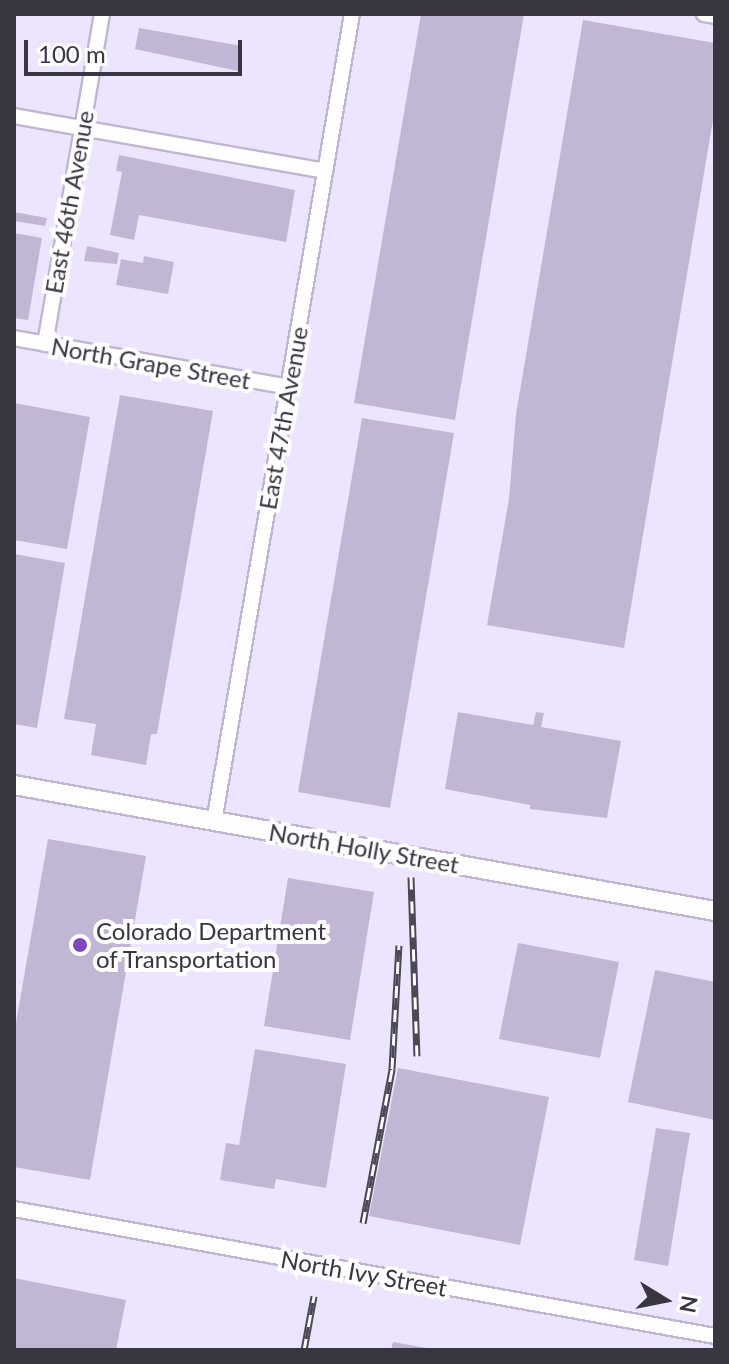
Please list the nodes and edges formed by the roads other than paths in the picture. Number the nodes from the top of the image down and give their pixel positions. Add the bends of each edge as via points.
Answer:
1 (102, 14) edge
2 (352, 14) edge
3 (704, 14) edge
4 (715, 16) edge
5 (14, 116) edge
6 (82, 128) junction
7 (325, 171) junction
8 (14, 338) edge
9 (45, 344) junction
10 (288, 387) junction
11 (14, 785) edge
12 (214, 822) junction
13 (715, 911) edge
14 (14, 1209) edge
15 (715, 1336) edge

1 - 6 street, East 46th Avenue
2 - 7 street, East 47th Avenue
3 - 4 street
5 - 6 street
6 - 7 street
6 - 9 street, East 46th Avenue
7 - 10 street, East 47th Avenue
8 - 9 street, North Grape Street
9 - 10 street, North Grape Street
10 - 12 street, East 47th Avenue
11 - 12 street, North Holly Street
12 - 13 street, North Holly Street
14 - 15 street, North Ivy Street

